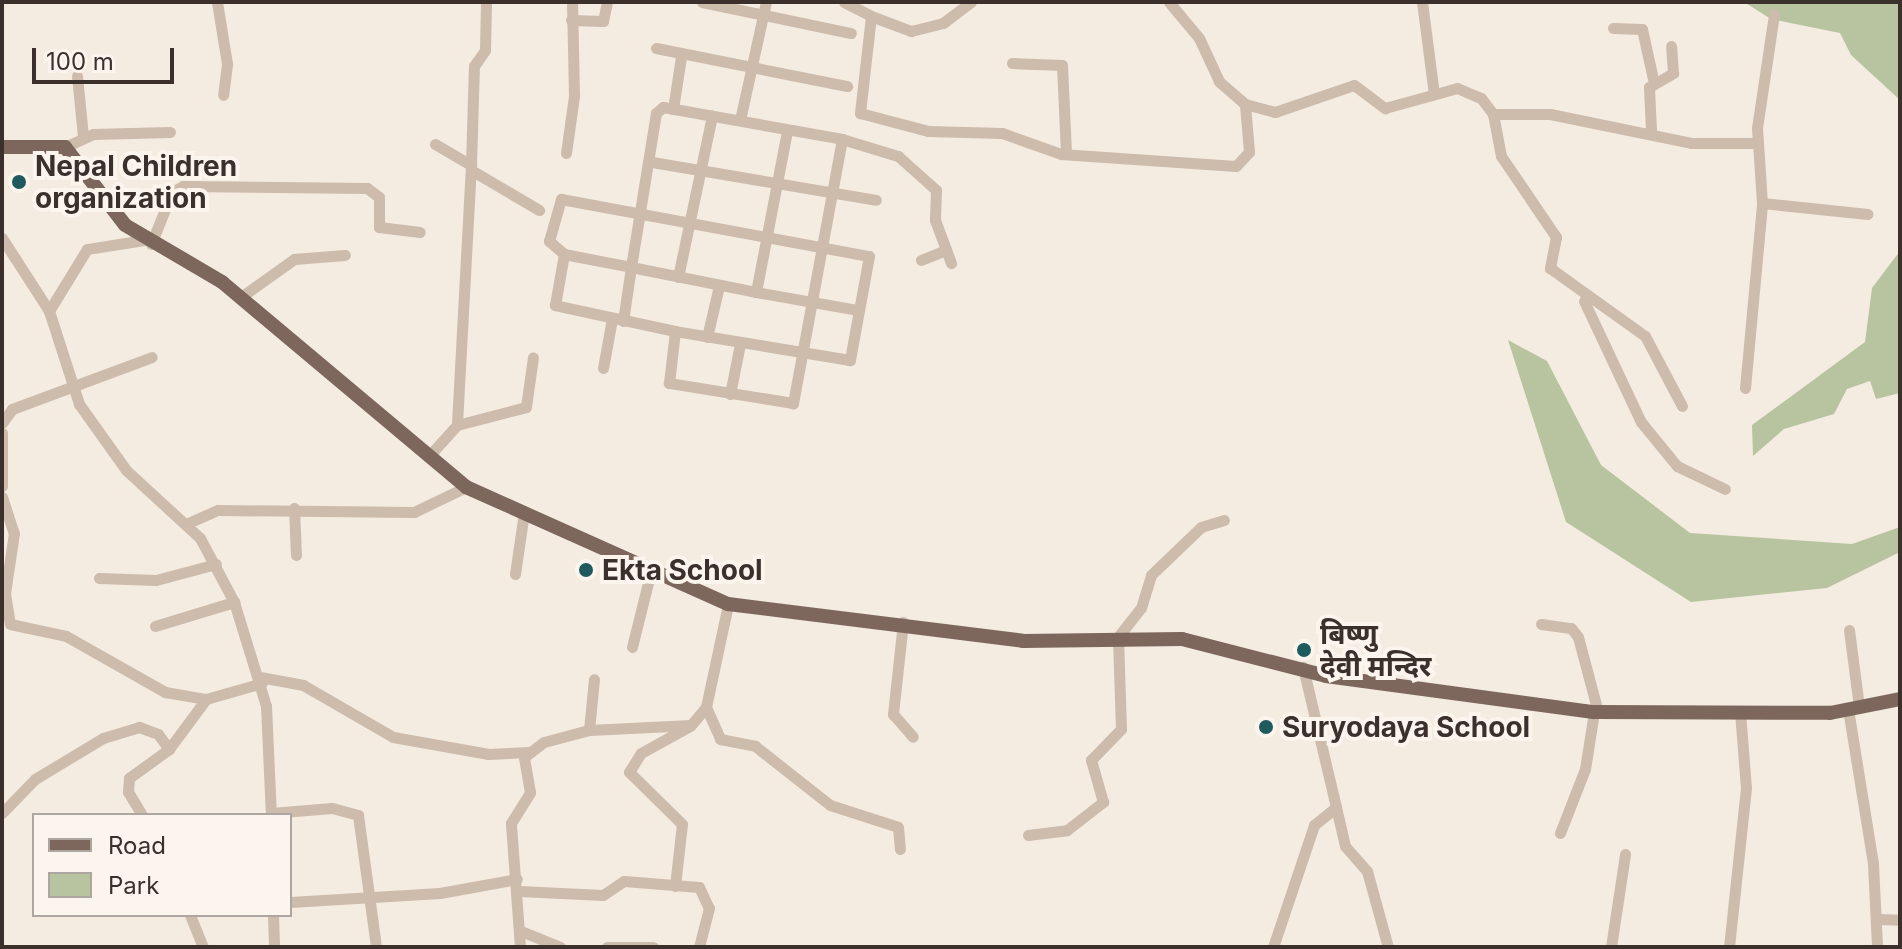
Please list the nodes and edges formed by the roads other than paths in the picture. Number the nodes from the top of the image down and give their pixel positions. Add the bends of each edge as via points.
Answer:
1 (217, 2) edge
2 (486, 2) edge
3 (572, 2) edge
4 (607, 2) edge
5 (702, 2) edge
6 (844, 2) edge
7 (971, 2) edge
8 (1169, 2) edge
9 (1422, 2) edge
10 (765, 7) edge
11 (1774, 14) dead end
12 (871, 16) junction
13 (571, 20) junction
14 (1613, 28) dead end
15 (851, 33) dead end
16 (1671, 46) dead end
17 (656, 48) dead end
18 (681, 57) junction
19 (1012, 63) dead end
20 (752, 66) junction
21 (77, 76) dead end
22 (1653, 79) junction
23 (847, 86) dead end
24 (1434, 94) junction
25 (223, 95) dead end
26 (1245, 104) junction
27 (673, 109) junction
28 (1493, 114) junction
29 (712, 116) junction
30 (740, 120) junction
31 (1651, 130) junction
32 (787, 131) junction
33 (170, 132) dead end
34 (83, 136) junction
35 (842, 139) junction
36 (1758, 143) junction
37 (435, 144) dead end
38 (2, 147) edge
39 (65, 147) junction
40 (566, 153) dead end
41 (1066, 154) junction
42 (652, 162) junction
43 (471, 167) junction
44 (702, 170) junction
45 (777, 181) junction
46 (833, 192) junction
47 (876, 200) dead end
48 (1762, 203) junction
49 (539, 210) dead end
50 (642, 214) junction
51 (1867, 214) dead end
52 (691, 222) junction
53 (420, 232) dead end
54 (767, 237) junction
55 (2, 238) edge
56 (148, 242) junction
57 (822, 248) junction
58 (946, 250) junction
59 (564, 254) junction
60 (7, 255) edge
61 (345, 255) dead end
62 (921, 260) dead end
63 (951, 263) dead end
64 (631, 267) junction
65 (678, 277) junction
66 (719, 286) junction
67 (1577, 291) junction
68 (756, 292) junction
69 (241, 297) junction
70 (813, 301) junction
71 (858, 310) junction
72 (49, 311) junction
73 (618, 320) junction
74 (675, 331) junction
75 (707, 337) junction
76 (740, 344) junction
77 (803, 354) junction
78 (152, 357) dead end
79 (533, 357) dead end
80 (603, 368) dead end
81 (71, 387) junction
82 (1745, 388) dead end
83 (730, 394) junction
84 (1682, 406) dead end
85 (2, 423) edge
86 (457, 425) junction
87 (2, 433) edge
88 (428, 457) junction
89 (2, 486) edge
90 (466, 487) junction
91 (1725, 489) dead end
92 (2, 497) edge
93 (294, 508) junction
94 (524, 512) junction
95 (1224, 520) dead end
96 (186, 524) junction
97 (296, 555) dead end
98 (216, 564) junction
99 (652, 567) junction
100 (515, 574) dead end
101 (99, 578) dead end
102 (234, 602) junction
103 (728, 604) junction
104 (903, 622) junction
105 (1541, 624) dead end
106 (155, 626) dead end
107 (1849, 630) dead end
108 (1118, 637) junction
109 (632, 647) dead end
110 (1303, 667) junction
111 (594, 679) dead end
112 (261, 680) junction
113 (206, 699) junction
114 (1900, 699) edge
115 (706, 707) junction
116 (1853, 708) junction
117 (1740, 711) junction
118 (1596, 712) junction
119 (691, 725) junction
120 (589, 730) junction
121 (913, 737) dead end
122 (169, 749) junction
123 (530, 752) junction
124 (1336, 807) junction
125 (2, 813) edge
126 (141, 813) edge
127 (271, 813) edge
128 (292, 813) edge
129 (1560, 833) dead end
130 (1028, 835) dead end
131 (900, 849) dead end
132 (1625, 854) dead end
133 (518, 885) junction
134 (675, 886) junction
135 (372, 896) junction
136 (292, 902) edge
137 (191, 917) edge
138 (273, 917) edge
139 (1877, 919) junction
140 (1900, 920) edge
141 (521, 931) junction
142 (203, 947) edge
143 (274, 947) edge
144 (376, 947) edge
145 (520, 947) edge
146 (560, 947) edge
147 (607, 947) edge
148 (653, 947) edge
149 (699, 947) edge
150 (1273, 947) edge
151 (1388, 947) edge
152 (1611, 947) edge
153 (1729, 947) edge
154 (1877, 947) edge

1 - 25 street via 227,64
2 - 43 street via 485,50 474,66
3 - 13 street
4 - 13 street via 603,21
5 - 10 street
6 - 12 street
7 - 12 street via 943,23 911,31
8 - 26 street via 1199,38 1219,81
9 - 24 street
10 - 15 street
10 - 20 street
11 - 36 street
12 - 41 street via 860,113 928,131 1002,133
13 - 40 street via 574,96
14 - 22 street via 1642,29
16 - 22 street via 1673,73
17 - 18 street
18 - 20 street
18 - 27 street
19 - 41 street via 1062,65
20 - 23 street
20 - 30 street
21 - 34 street
22 - 31 street
24 - 26 street via 1385,108 1354,85 1275,112
24 - 28 street via 1469,90
26 - 41 street via 1249,152 1236,166
27 - 29 street
27 - 42 street via 656,113
28 - 31 street via 1550,114
28 - 67 street via 1501,156 1556,237 1550,268
29 - 30 street
29 - 44 street
30 - 32 street
31 - 36 street via 1691,143
32 - 35 street
32 - 45 street
33 - 34 street
34 - 39 street
35 - 46 street
35 - 58 street via 898,156 936,190
36 - 48 street
37 - 43 street
38 - 39 main road
39 - 56 main road via 95,195
42 - 44 street
42 - 50 street
43 - 49 street
43 - 86 street
44 - 45 street
44 - 52 street
45 - 46 street
45 - 54 street
46 - 47 street
46 - 57 street
48 - 51 street
48 - 82 street
50 - 52 street
50 - 59 street via 561,199 549,241
50 - 64 street
52 - 54 street
52 - 65 street
53 - 56 street via 379,227 379,197 367,188 183,186 172,192
54 - 57 street
54 - 68 street
55 - 60 street
56 - 69 main road
56 - 72 street via 87,249
57 - 70 street
57 - 71 street via 869,256
58 - 62 street
58 - 63 street
59 - 64 street
59 - 73 street via 555,305
60 - 72 street
61 - 69 street via 294,259
64 - 65 street
64 - 73 street
65 - 66 street
66 - 68 street
66 - 75 street
67 - 84 street via 1645,336
67 - 91 street via 1641,422 1677,466
68 - 70 street
69 - 88 main road
70 - 71 street
70 - 77 street
71 - 77 street via 850,360
72 - 81 street
73 - 74 street
73 - 80 street
74 - 75 street
74 - 83 street via 667,381
75 - 76 street
76 - 77 street
76 - 83 street
77 - 83 street via 793,403
78 - 81 street
79 - 86 street via 526,407
81 - 85 street via 12,409
81 - 96 street via 126,470
86 - 88 street
87 - 89 street
88 - 90 main road
90 - 93 street via 414,512
90 - 94 main road
92 - 113 street via 14,533 5,593 10,624 66,636 165,692
93 - 96 street via 208,511
93 - 97 street
94 - 99 main road
94 - 100 street
95 - 108 street via 1201,527 1151,575 1141,608
96 - 98 street
98 - 101 street via 156,580
98 - 102 street
99 - 103 main road
99 - 109 street
102 - 106 street
102 - 112 street
103 - 104 main road
103 - 115 street
104 - 108 main road via 1023,641
104 - 121 street via 893,714
105 - 118 street via 1571,628 1578,637
107 - 116 street
108 - 110 main road via 1182,639
108 - 130 street via 1121,729 1091,760 1103,802 1067,830
110 - 118 main road
110 - 124 street
111 - 120 street
112 - 113 street
112 - 123 street via 303,685 393,737 488,754
112 - 127 street
113 - 122 street
114 - 116 main road
115 - 119 street
115 - 131 street via 720,739 755,746 830,805 898,827
116 - 117 main road
116 - 139 street
117 - 118 main road
117 - 153 street via 1746,788
118 - 129 street via 1585,769
119 - 120 street
119 - 134 street via 641,753 629,772 682,824
120 - 123 street
122 - 125 street via 158,734 139,727 103,738 35,779
122 - 126 street via 129,778 128,792
123 - 133 street via 522,767 528,800 511,823
124 - 150 street via 1314,825
124 - 151 street via 1345,846 1367,871
128 - 135 street via 353,811 365,833
132 - 152 street
133 - 134 street via 603,895 624,881
133 - 135 street
133 - 141 street
134 - 149 street via 705,890 709,908
135 - 136 street
135 - 144 street
137 - 142 street
138 - 143 street
139 - 140 street
139 - 154 street
141 - 145 street
141 - 146 street
147 - 148 street

